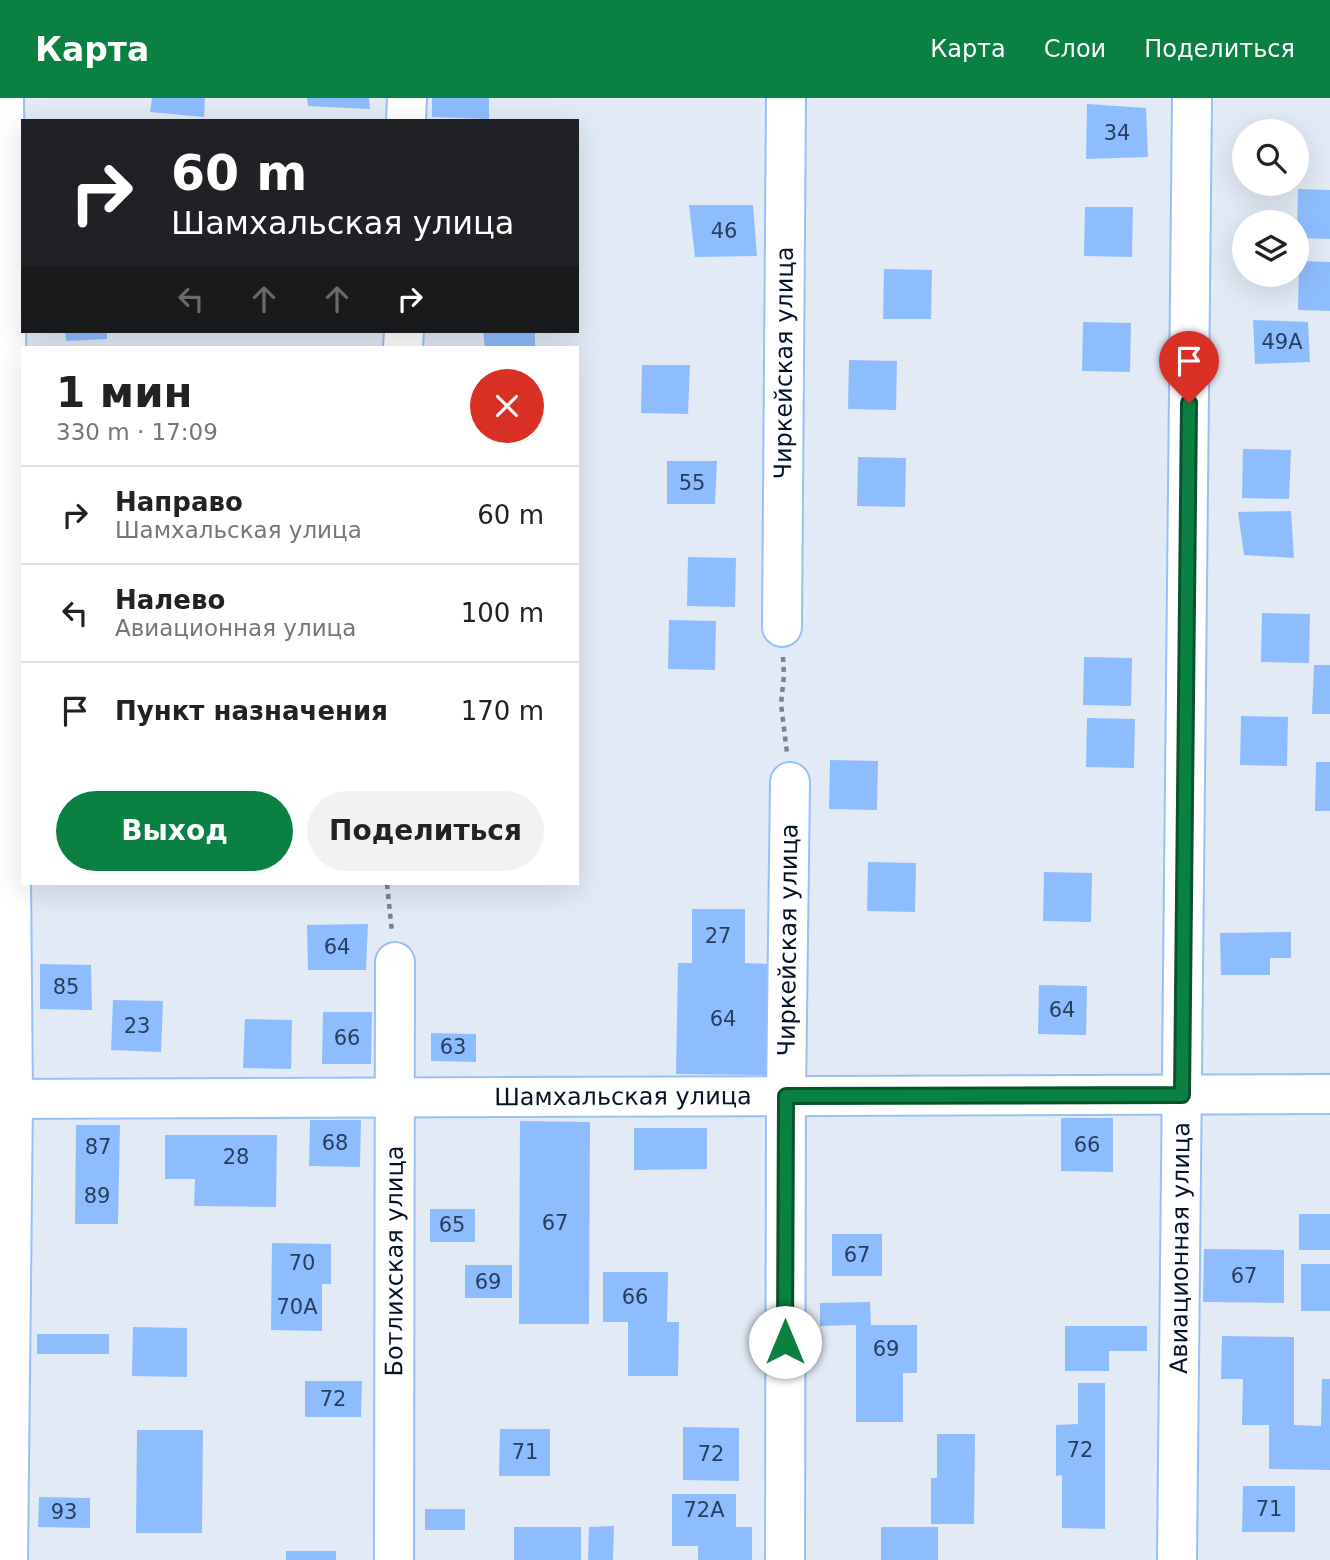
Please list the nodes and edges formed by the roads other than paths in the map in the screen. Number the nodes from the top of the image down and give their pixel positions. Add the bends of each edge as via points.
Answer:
1 (4, 98) edge
2 (407, 98) edge
3 (786, 98) edge
4 (1192, 98) edge
5 (406, 119) edge
6 (782, 627) road end
7 (790, 782) road end
8 (395, 962) road end
9 (1330, 1094) edge
10 (1182, 1095) junction
11 (786, 1096) junction
12 (396, 1098) junction
13 (7, 1099) edge
14 (8, 1560) edge
15 (394, 1560) edge
16 (785, 1560) edge
17 (1177, 1560) edge

1 - 13 street
2 - 5 street
3 - 6 street, Чиркейская улица
4 - 10 street, Авиационная улица
7 - 11 street, Чиркейская улица
8 - 12 street, Ботлихская улица
9 - 10 street, Шамхальская улица
10 - 11 street, Шамхальская улица
10 - 17 street, Авиационная улица
11 - 12 street, Шамхальская улица
11 - 16 street, Чиркейская улица
12 - 13 street, Шамхальская улица
12 - 15 street, Ботлихская улица
13 - 14 street

